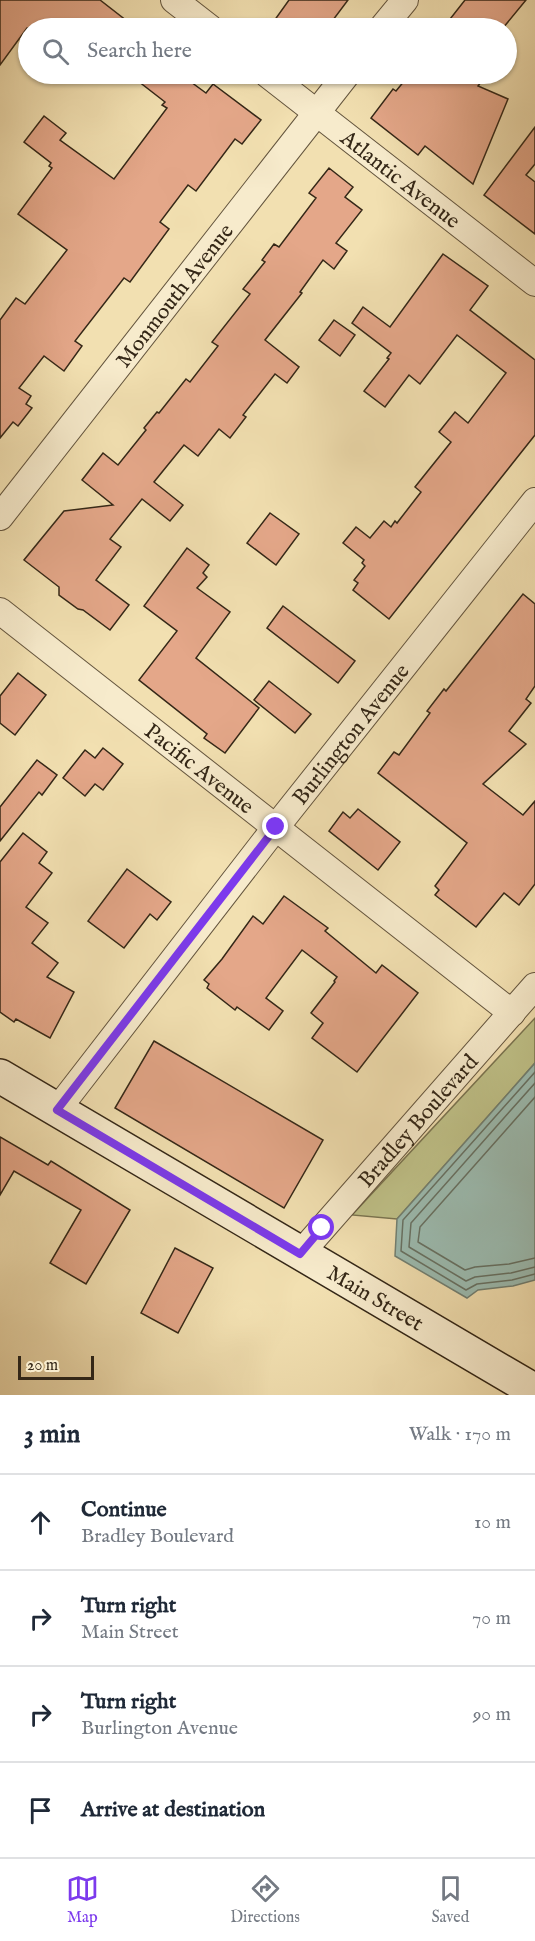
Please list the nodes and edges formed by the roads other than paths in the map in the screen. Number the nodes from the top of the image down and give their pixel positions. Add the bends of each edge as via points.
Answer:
1 (174, 0) edge
2 (405, 0) edge
3 (197, 18) edge
4 (390, 18) edge
5 (280, 84) edge
6 (339, 84) edge
7 (317, 112) junction
8 (535, 283) edge
9 (535, 501) edge
10 (0, 517) edge
11 (0, 611) edge
12 (276, 827) junction
13 (535, 986) edge
14 (512, 1013) junction
15 (0, 1076) edge
16 (57, 1110) junction
17 (300, 1254) junction
18 (535, 1390) edge

1 - 3 street
2 - 4 street
5 - 7 street, Atlantic Avenue
6 - 7 street, Monmouth Avenue
7 - 8 street, Atlantic Avenue
7 - 10 street, Monmouth Avenue
9 - 12 street, Burlington Avenue
11 - 12 street, Pacific Avenue
12 - 14 street, Pacific Avenue
12 - 16 street, Burlington Avenue
13 - 14 street, Bradley Boulevard
14 - 17 street, Bradley Boulevard
15 - 16 main road, Main Street
16 - 17 main road, Main Street
17 - 18 main road, Main Street

